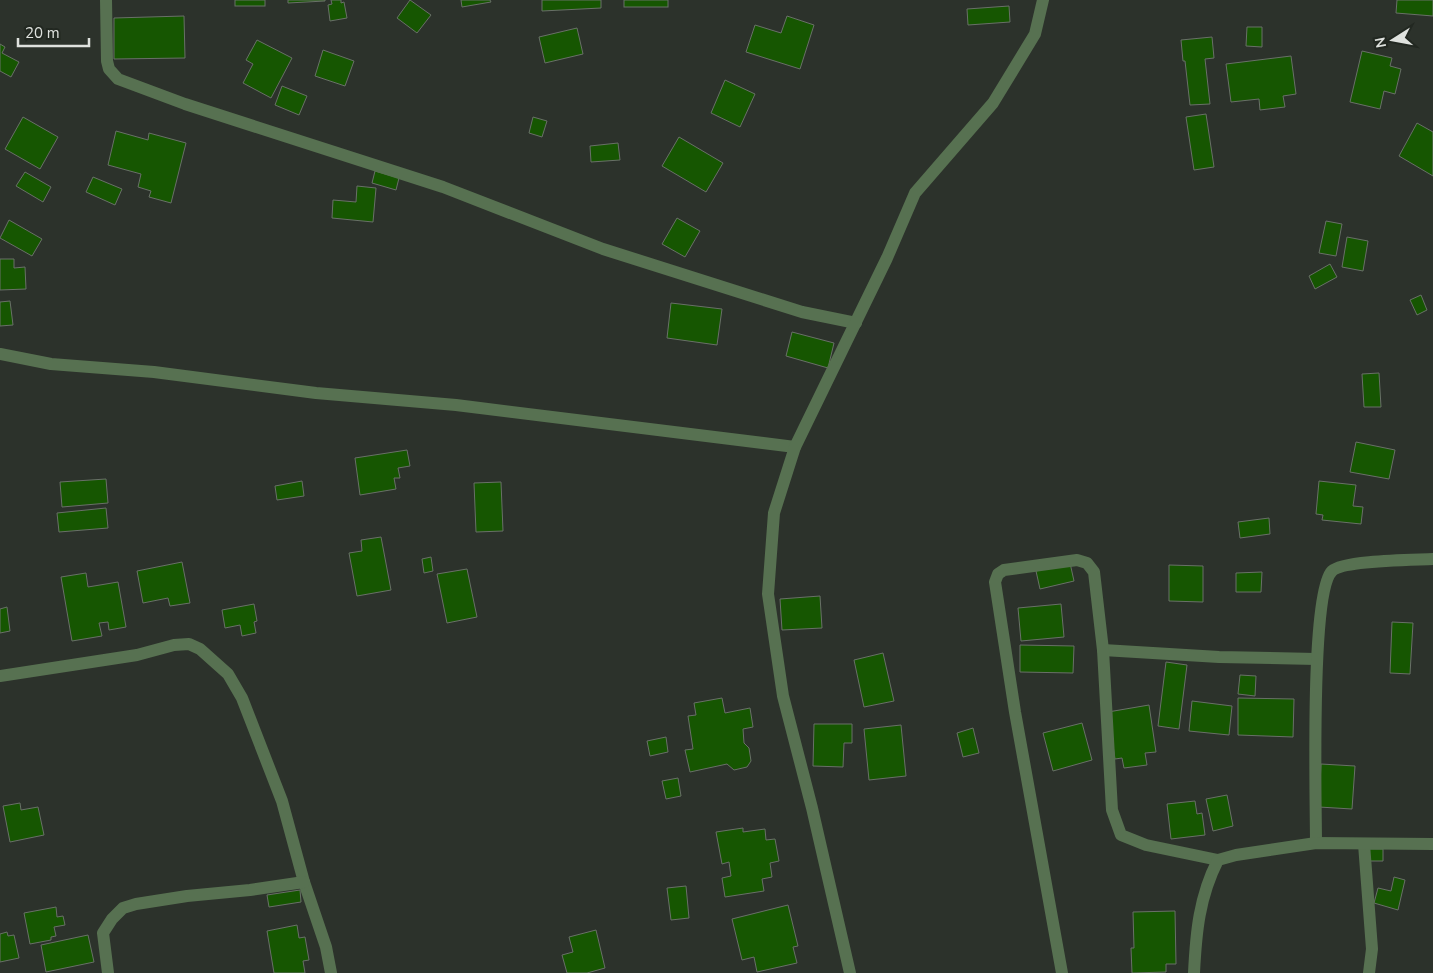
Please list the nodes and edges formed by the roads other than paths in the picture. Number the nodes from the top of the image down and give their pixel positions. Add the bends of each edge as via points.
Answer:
1 (106, 0) edge
2 (1043, 0) edge
3 (856, 323) junction
4 (0, 354) edge
5 (795, 447) junction
6 (1433, 559) edge
7 (1103, 650) junction
8 (1316, 659) junction
9 (0, 676) edge
10 (1316, 843) junction
11 (1364, 844) junction
12 (1433, 844) edge
13 (1218, 860) junction
14 (304, 882) junction
15 (108, 973) edge
16 (331, 973) edge
17 (850, 973) edge
18 (1062, 973) edge
19 (1194, 973) edge
20 (1369, 973) edge

1 - 3 street via 107,61 118,80 443,187 603,249 802,312
2 - 3 street via 1035,34 993,103 915,193
3 - 5 street
4 - 5 street via 51,364 154,372 316,394 456,405
5 - 17 street via 774,513 768,594 783,696
6 - 8 street via 1348,564 1332,570 1325,584
7 - 8 street
7 - 13 street via 1112,810 1121,835 1146,845
7 - 18 street via 1094,572 1086,563 1077,560 1004,570 998,574 995,582 1015,712
8 - 10 street
9 - 14 street via 137,655 174,645 189,644 200,649 228,674 242,698 282,801
10 - 11 street
10 - 13 street
11 - 12 street
11 - 20 street via 1372,949
13 - 19 street via 1209,877 1197,926
14 - 15 street via 187,896 123,908 103,933
14 - 16 street via 326,947

